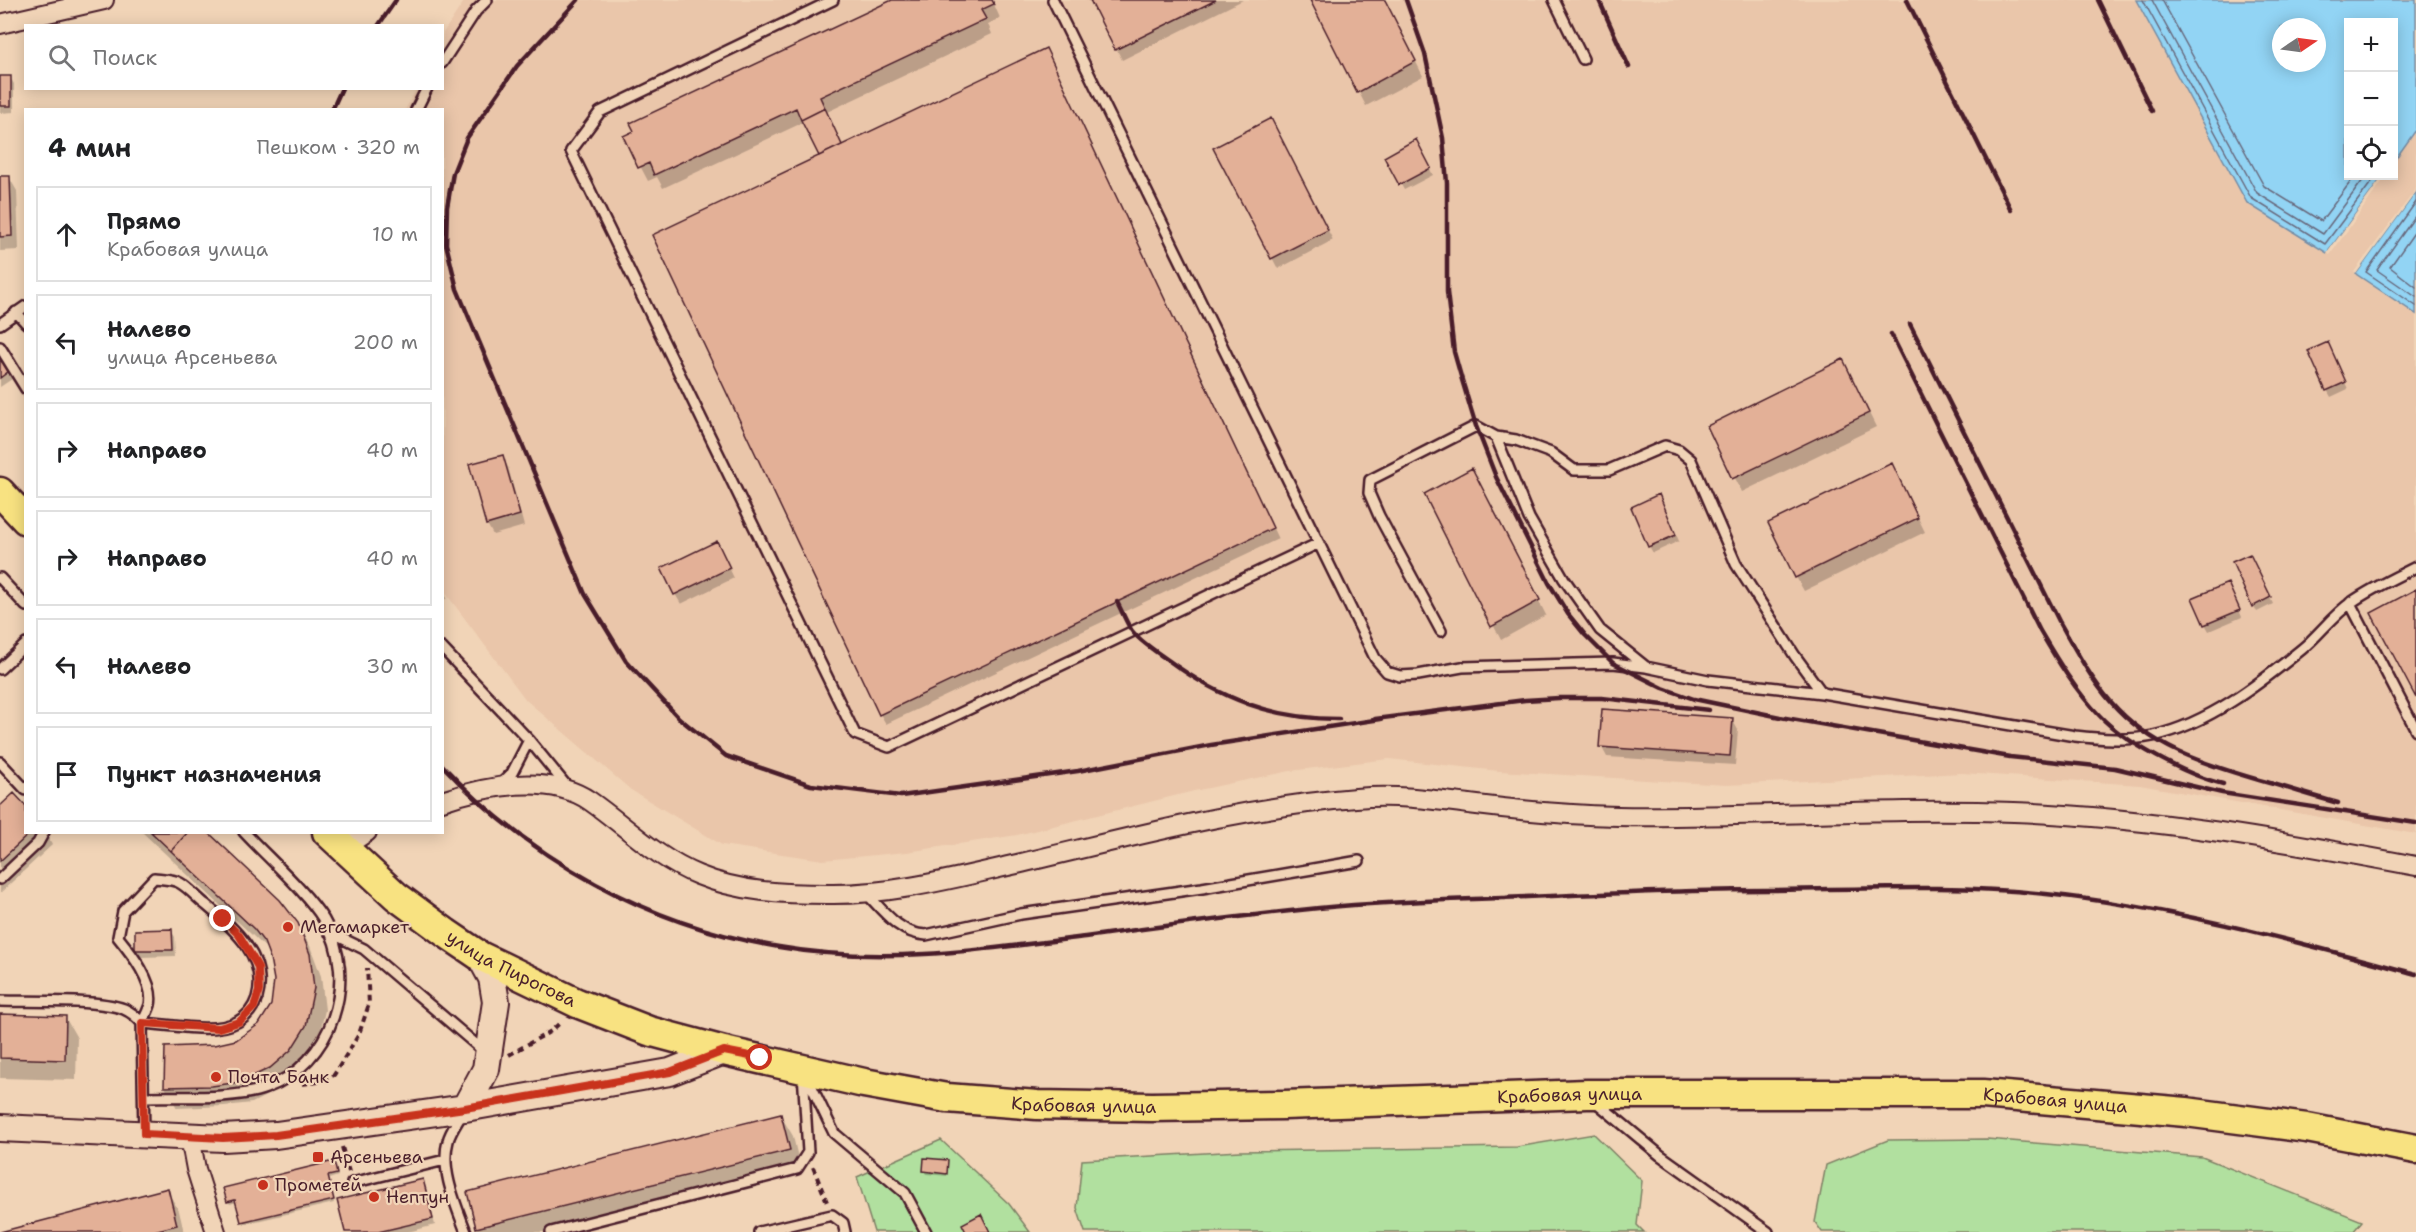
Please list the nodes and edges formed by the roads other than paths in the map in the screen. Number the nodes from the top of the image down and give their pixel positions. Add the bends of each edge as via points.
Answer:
1 (104, 0) edge
2 (487, 0) edge
3 (832, 0) edge
4 (1053, 0) edge
5 (1554, 0) edge
6 (0, 24) edge
7 (1583, 59) dead end
8 (444, 60) edge
9 (426, 90) edge
10 (417, 108) edge
11 (24, 307) edge
12 (16, 312) junction
13 (24, 321) edge
14 (0, 324) edge
15 (0, 347) edge
16 (24, 386) edge
17 (1496, 437) junction
18 (0, 492) edge
19 (24, 518) edge
20 (1319, 543) junction
21 (2416, 567) edge
22 (0, 578) edge
23 (2350, 603) junction
24 (24, 604) edge
25 (1441, 631) dead end
26 (24, 646) edge
27 (444, 650) edge
28 (1646, 667) junction
29 (0, 669) edge
30 (1822, 693) junction
31 (2416, 730) edge
32 (529, 740) junction
33 (0, 762) edge
34 (498, 786) junction
35 (24, 788) edge
36 (573, 793) junction
37 (444, 800) edge
38 (43, 834) edge
39 (246, 834) edge
40 (360, 834) edge
41 (335, 841) edge
42 (1359, 861) dead end
43 (2416, 866) edge
44 (0, 879) edge
45 (867, 894) junction
46 (329, 932) junction
47 (480, 956) junction
48 (0, 1001) edge
49 (142, 1023) junction
50 (724, 1051) junction
51 (487, 1061) junction
52 (803, 1069) junction
53 (1587, 1094) junction
54 (144, 1097) junction
55 (465, 1108) junction
56 (0, 1128) edge
57 (144, 1134) junction
58 (190, 1137) junction
59 (2416, 1149) edge
60 (445, 1160) junction
61 (352, 1183) road end
62 (211, 1231) edge
63 (465, 1232) edge
64 (551, 1232) edge
65 (759, 1232) edge
66 (845, 1232) edge
67 (926, 1232) edge
68 (1767, 1232) edge

1 - 6 street
2 - 8 lane
3 - 20 lane via 600,112 571,151 855,734 889,747
4 - 20 lane
5 - 7 lane
9 - 10 lane
11 - 12 lane
12 - 13 lane
12 - 14 lane
15 - 16 lane
17 - 25 lane via 1476,426 1370,480 1369,493 1379,516
17 - 28 lane via 1528,519 1564,579 1600,630
17 - 30 lane via 1551,453 1574,470 1609,470 1665,446 1679,450 1691,460 1736,564
18 - 19 main road
20 - 28 lane via 1375,658 1387,672 1409,676 1462,667 1613,663
21 - 23 lane
22 - 24 lane
23 - 30 lane via 2302,648 2225,705 2198,721 2151,736 2075,736
23 - 31 lane
26 - 29 lane
27 - 32 lane
28 - 30 lane via 1708,680
32 - 34 lane via 512,773
32 - 36 lane
33 - 35 lane
34 - 36 street via 523,783
34 - 37 street
36 - 45 street via 587,798 657,853 697,875 736,887 779,893
38 - 44 lane
39 - 46 lane via 314,907
40 - 41 street
41 - 47 main road, улица Пирогова via 396,896
42 - 45 lane via 1021,914 926,935 913,935 898,926
43 - 45 street via 2211,829 2021,812 1604,816 1408,797 1361,797 1228,816 936,883
46 - 51 lane via 364,949
46 - 54 lane via 339,970 337,1010 323,1042 298,1069 266,1088 244,1093
47 - 50 main road, улица Пирогова via 577,1003 649,1031
47 - 51 main road via 492,978 496,1002
48 - 49 lane via 123,1009
49 - 49 lane via 150,1003 144,974 118,937 123,911 154,878 180,882 239,935 258,967 259,991 254,1007 239,1022 219,1028
49 - 54 lane
50 - 52 main road, Крабовая улица
50 - 55 main road via 670,1072
51 - 55 main road
52 - 53 main road, Крабовая улица via 946,1098 1037,1105 1284,1105
52 - 64 lane via 808,1152 797,1169
52 - 67 lane via 834,1133 906,1193
53 - 59 main road, Крабовая улица via 1983,1094 2186,1112 2307,1128
53 - 68 lane via 1660,1155
54 - 57 lane
55 - 58 main road via 276,1135
55 - 60 lane via 448,1140
56 - 57 main road
57 - 58 main road
58 - 62 street
60 - 61 lane
60 - 63 lane
65 - 66 lane via 831,1215 843,1223

